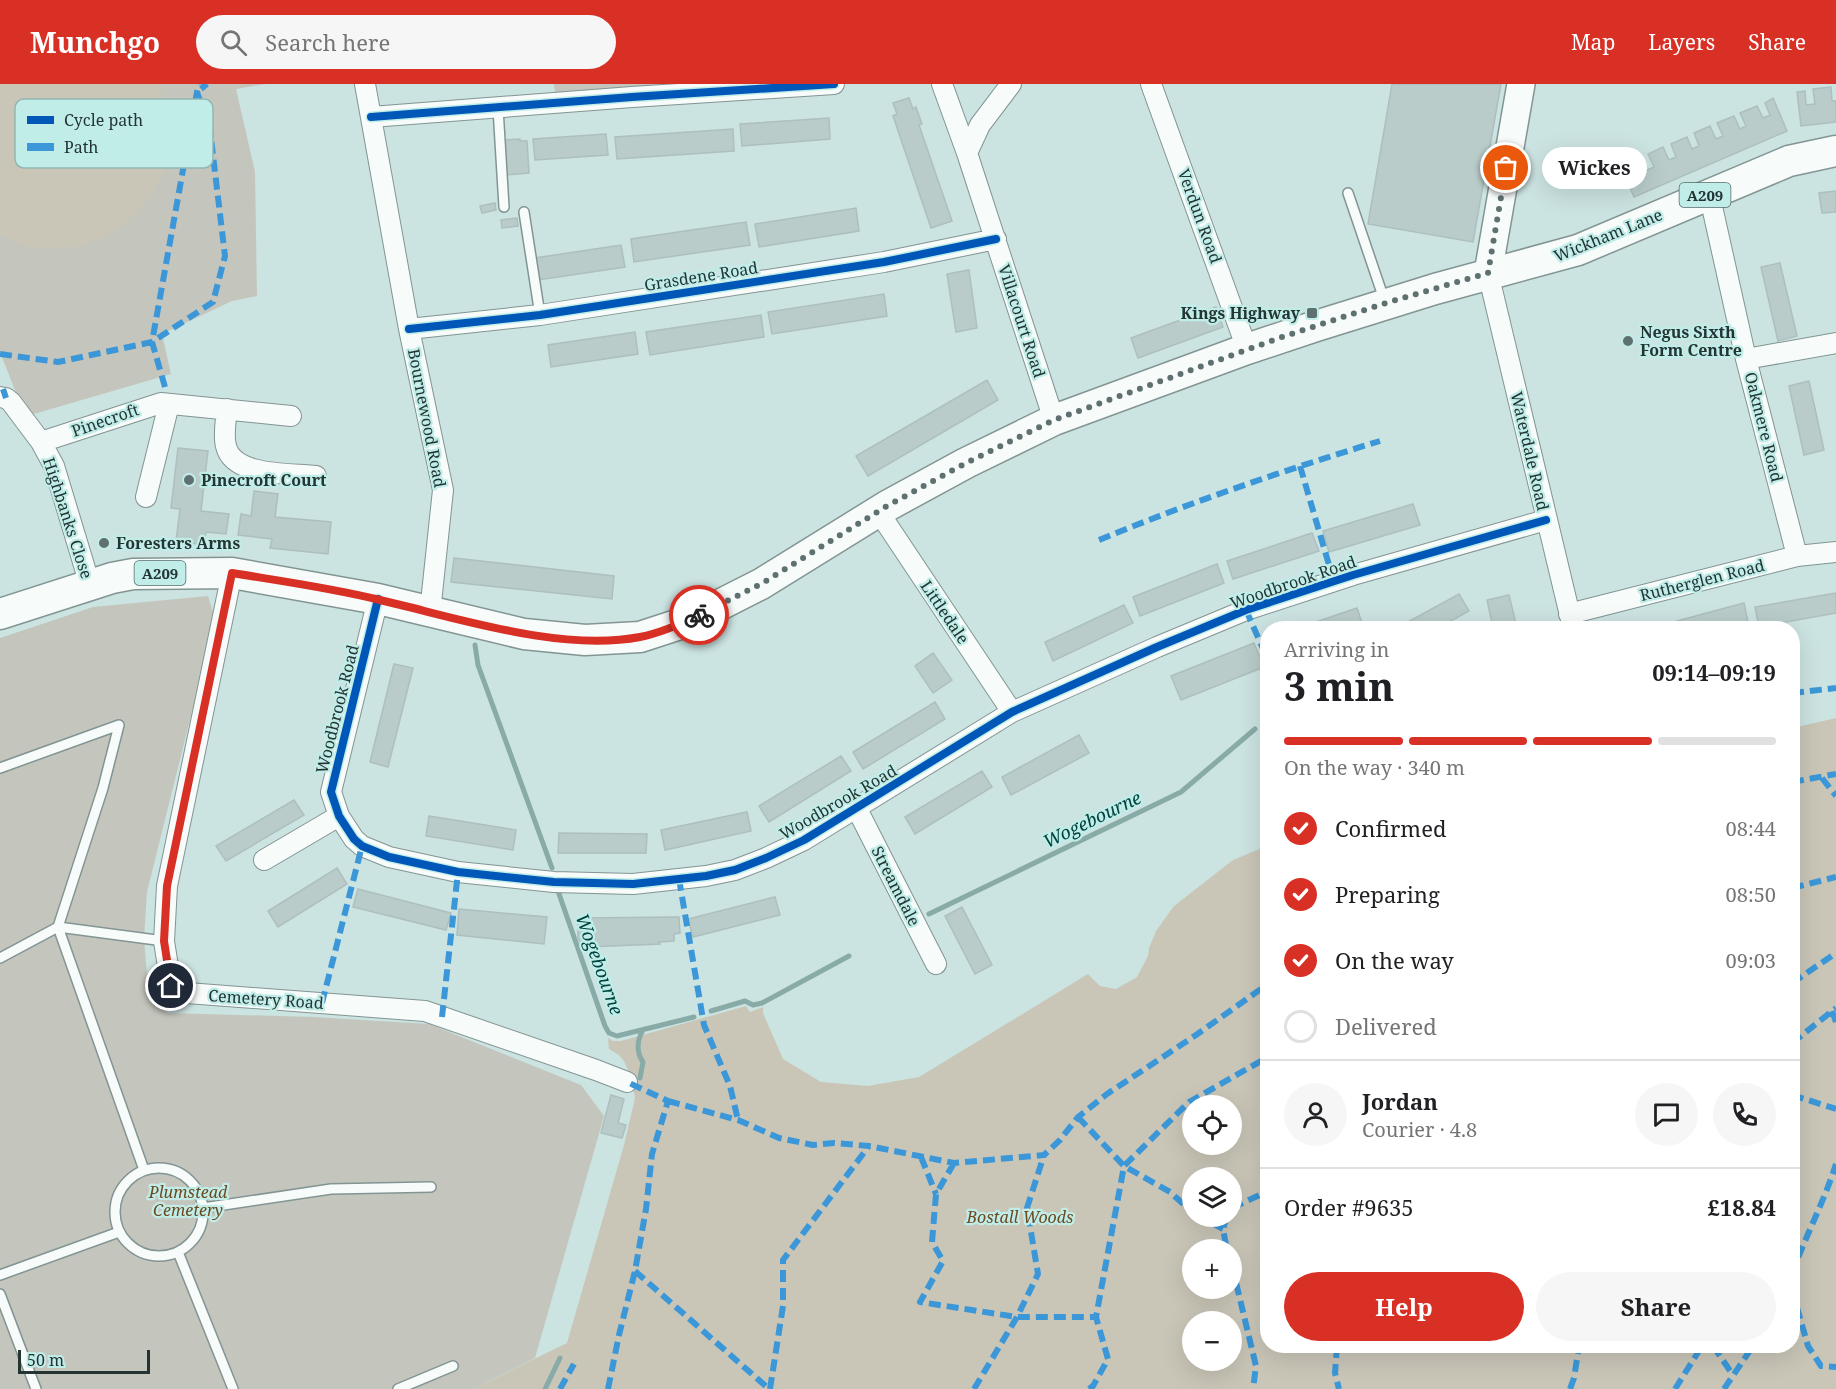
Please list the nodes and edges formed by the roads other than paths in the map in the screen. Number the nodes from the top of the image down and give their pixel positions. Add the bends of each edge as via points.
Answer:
1 (365, 84) edge
2 (834, 84) edge
3 (942, 84) edge
4 (1011, 84) edge
5 (1151, 84) edge
6 (1521, 84) edge
7 (498, 108) junction
8 (371, 117) junction
9 (1836, 151) edge
10 (968, 153) junction
11 (1348, 193) dead end
12 (1709, 193) junction
13 (504, 207) dead end
14 (524, 212) dead end
15 (996, 239) junction
16 (1488, 273) junction
17 (1386, 303) junction
18 (540, 315) junction
19 (410, 329) junction
20 (1836, 343) edge
21 (1247, 349) junction
22 (1746, 359) junction
23 (0, 397) edge
24 (170, 404) junction
25 (227, 409) junction
26 (291, 416) dead end
27 (1054, 420) junction
28 (41, 442) junction
29 (316, 476) dead end
30 (146, 496) dead end
31 (878, 511) junction
32 (1546, 519) junction
33 (1836, 552) edge
34 (1797, 556) junction
35 (232, 573) junction
36 (90, 585) junction
37 (378, 599) junction
38 (430, 612) junction
39 (0, 614) edge
40 (1571, 621) edge
41 (1012, 712) junction
42 (0, 768) edge
43 (857, 809) junction
44 (339, 816) junction
45 (264, 860) dead end
46 (58, 927) junction
47 (164, 941) junction
48 (0, 958) edge
49 (936, 964) dead end
50 (627, 1082) dead end
51 (144, 1170) junction
52 (432, 1187) dead end
53 (203, 1208) junction
54 (119, 1232) junction
55 (178, 1252) junction
56 (0, 1275) edge
57 (0, 1293) edge
58 (453, 1366) dead end
59 (36, 1389) edge
60 (233, 1389) edge
61 (398, 1389) edge

1 - 8 street, Bournewood Road
2 - 7 street
3 - 10 street, Villacourt Road
4 - 10 street via 980,125
5 - 21 street, Verdun Road
6 - 16 street
7 - 8 street
7 - 13 lane
8 - 19 street, Bournewood Road
9 - 12 main road, Wickham Lane / A209 via 1789,160
10 - 15 street, Villacourt Road
11 - 17 lane
12 - 16 main road, Wickham Lane / A209 via 1578,250
12 - 22 street, Oakmere Road
14 - 18 lane
15 - 18 street, Grasdene Road via 884,262
15 - 27 street, Villacourt Road
16 - 17 main road, Wickham Lane / A209
16 - 32 street, Waterdale Road
17 - 21 main road, Wickham Lane / A209
18 - 19 street, Grasdene Road
19 - 38 street, Bournewood Road via 443,490
20 - 22 street
21 - 27 main road, Wickham Lane / A209
22 - 34 street, Oakmere Road
23 - 28 street, Highbanks Close via 11,402
24 - 25 street, Pinecroft
24 - 28 street, Pinecroft via 153,404
24 - 30 street, Pinecroft
25 - 26 street, Pinecroft
25 - 29 street via 225,444 240,465 252,470
27 - 31 main road, Wickham Lane / A209
28 - 36 street, Highbanks Close via 54,466
31 - 38 main road, Wickham Lane / A209 via 761,584 686,622 640,637 555,638
31 - 41 street, Littledale
32 - 40 street, Waterdale Road
32 - 41 street, Woodbrook Road via 1246,610
33 - 34 street, Rutherglen Road
34 - 40 street, Rutherglen Road
35 - 36 main road, Wickham Lane / A209 via 133,574
35 - 37 main road, Wickham Lane / A209
35 - 47 street, Cemetery Road via 167,886
36 - 39 main road, A209
37 - 38 main road, Wickham Lane / A209
37 - 44 street, Woodbrook Road via 331,792
41 - 43 street, Woodbrook Road
42 - 46 lane via 119,725
43 - 44 street, Woodbrook Road via 804,840 735,870 633,884 554,882 458,872 389,857 362,846
43 - 49 street, Streamdale
44 - 45 street
46 - 47 lane
46 - 48 lane
46 - 51 lane
47 - 50 street, Cemetery Road via 171,986 187,993 425,1011
51 - 53 lane via 164,1168 183,1174 196,1189
51 - 54 lane via 121,1188 115,1202
52 - 53 lane via 331,1189
53 - 55 lane via 197,1234
54 - 55 lane via 127,1243 151,1256
54 - 56 lane
55 - 60 lane
57 - 59 lane
58 - 61 lane

